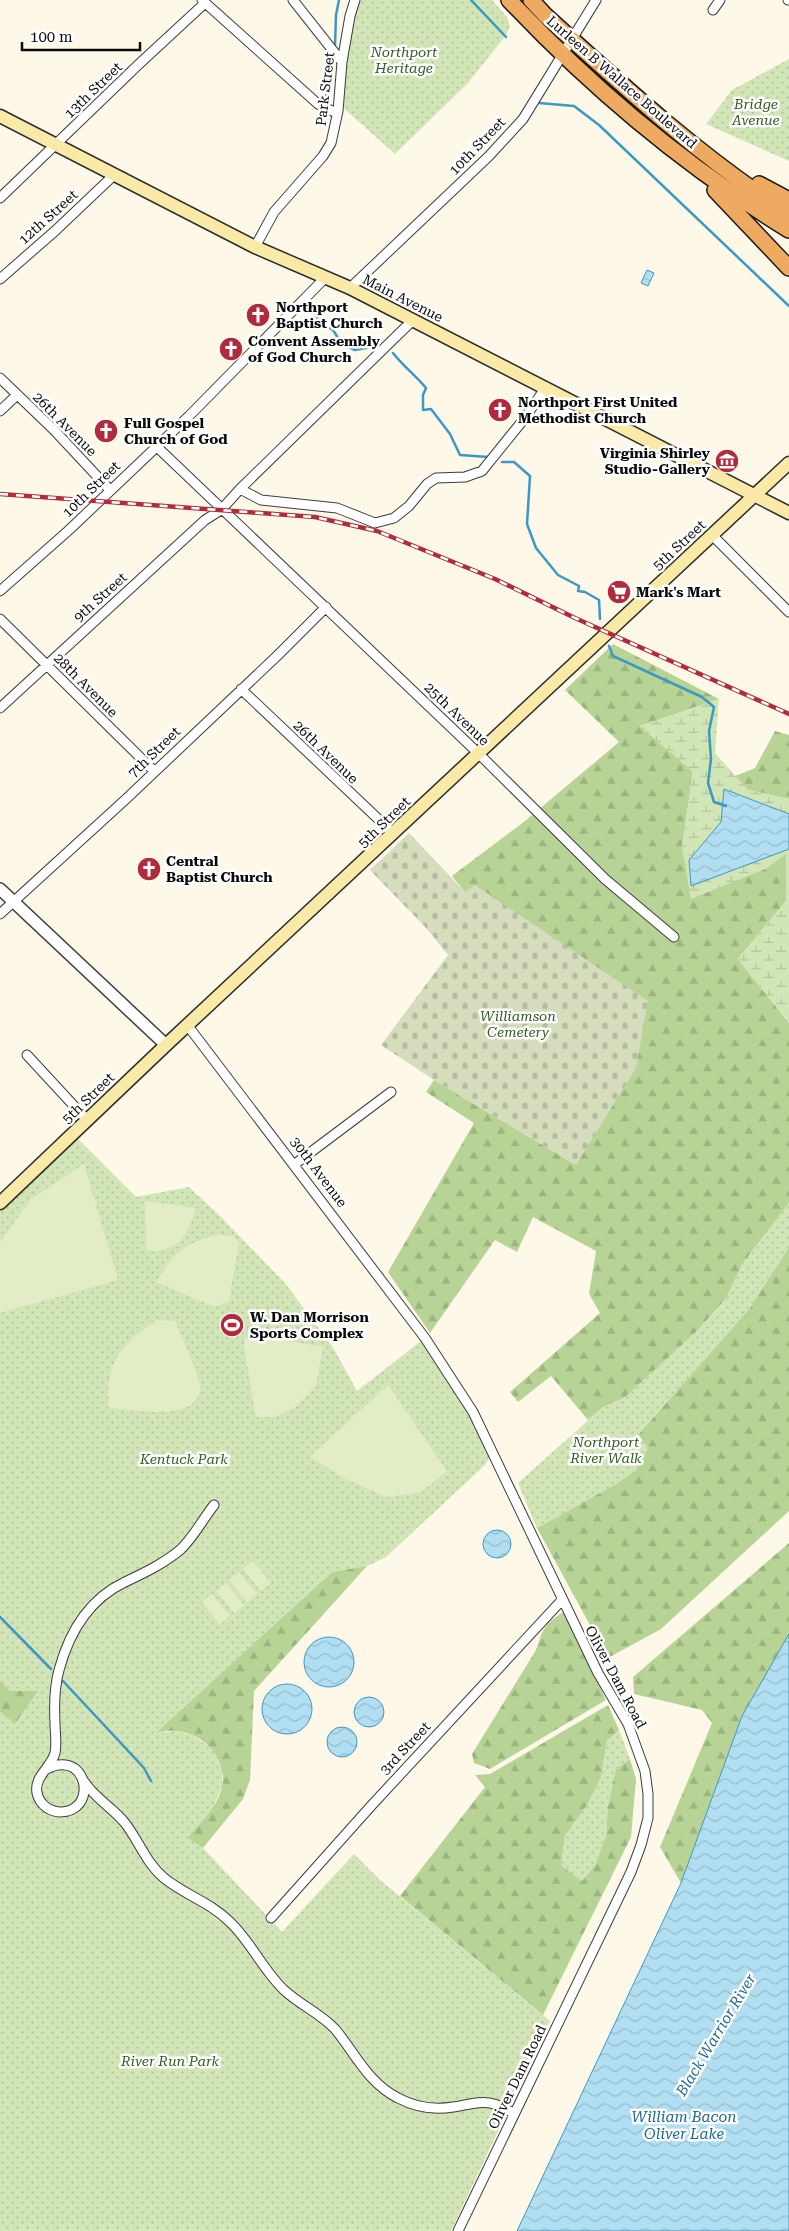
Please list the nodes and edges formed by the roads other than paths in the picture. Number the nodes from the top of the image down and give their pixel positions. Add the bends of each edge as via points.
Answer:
1 (293, 0) edge
2 (355, 0) edge
3 (509, 0) edge
4 (531, 0) edge
5 (596, 0) edge
6 (720, 0) edge
7 (204, 2) edge
8 (713, 10) dead end
9 (572, 40) junction
10 (564, 55) junction
11 (342, 62) junction
12 (338, 112) junction
13 (0, 116) edge
14 (57, 145) junction
15 (678, 155) junction
16 (723, 167) junction
17 (114, 175) junction
18 (0, 198) edge
19 (789, 200) edge
20 (789, 214) edge
21 (789, 230) edge
22 (255, 247) junction
23 (789, 268) edge
24 (326, 277) junction
25 (0, 279) edge
26 (350, 288) junction
27 (413, 320) junction
28 (0, 378) edge
29 (546, 387) junction
30 (17, 395) junction
31 (0, 411) edge
32 (156, 446) junction
33 (789, 464) edge
34 (240, 489) junction
35 (110, 490) junction
36 (754, 495) junction
37 (221, 510) junction
38 (789, 513) edge
39 (712, 535) junction
40 (0, 591) edge
41 (326, 608) junction
42 (789, 612) edge
43 (0, 618) edge
44 (47, 665) junction
45 (241, 689) junction
46 (0, 708) edge
47 (478, 753) junction
48 (154, 771) junction
49 (393, 833) junction
50 (0, 889) edge
51 (12, 901) junction
52 (0, 914) edge
53 (674, 937) dead end
54 (188, 1026) junction
55 (166, 1045) junction
56 (27, 1056) dead end
57 (391, 1092) dead end
58 (87, 1120) junction
59 (295, 1164) junction
60 (0, 1203) edge
61 (425, 1338) joint
62 (214, 1504) dead end
63 (562, 1600) junction
64 (55, 1742) junction
65 (67, 1765) junction
66 (46, 1770) junction
67 (83, 1780) junction
68 (76, 1807) junction
69 (109, 1808) junction
70 (271, 1918) dead end
71 (514, 2114) junction
72 (458, 2231) edge

1 - 11 street
2 - 11 street, Park Street
3 - 10 highway, Lurleen B Wallace Boulevard
4 - 9 highway, Lurleen B Wallace Boulevard
5 - 9 street, 10th Street
6 - 8 street
7 - 12 street via 318,104
7 - 14 street, 13th Street
9 - 10 street, 10th Street
9 - 16 highway, Lurleen B Wallace Boulevard via 663,121
10 - 15 highway, Lurleen B Wallace Boulevard
10 - 26 street, 10th Street via 522,119 494,151
11 - 12 street, Park Street
12 - 22 street, Park Street via 336,129 327,150 274,212
13 - 14 main road, Main Avenue
14 - 17 main road, Main Avenue
14 - 18 street, 13th Street
15 - 21 highway, Lurleen B Wallace Boulevard
15 - 23 highway via 728,202
16 - 19 highway
16 - 20 highway, Lurleen B Wallace Boulevard
17 - 22 main road, Main Avenue
17 - 25 street, 12th Street
22 - 24 main road, Main Avenue
24 - 26 main road, Main Avenue
24 - 32 street, 10th Street
26 - 27 main road, Main Avenue
27 - 29 main road, Main Avenue
27 - 34 street
28 - 30 street, 26th Avenue
29 - 34 street via 482,471 465,477 436,478 394,518 375,523 337,508 261,500
29 - 36 main road, Main Avenue
30 - 31 street
30 - 35 street, 26th Avenue
32 - 35 street, 10th Street
32 - 37 street, 25th Avenue
33 - 36 main road, 5th Street
34 - 37 street
35 - 40 street, 10th Street
36 - 38 main road, Main Avenue
36 - 39 main road, 5th Street
37 - 41 street, 25th Avenue
37 - 44 street, 9th Street via 210,515
39 - 42 street
39 - 47 main road, 5th Street
41 - 45 street, 7th Street
41 - 47 street, 25th Avenue
43 - 44 street, 28th Avenue
44 - 46 street, 9th Street
44 - 48 street, 28th Avenue
45 - 48 street, 7th Street
45 - 49 street, 26th Avenue
47 - 49 main road, 5th Street
47 - 53 street, 25th Avenue via 605,879
48 - 51 street, 7th Street
49 - 54 main road, 5th Street
50 - 51 street
51 - 52 street, 7th Street
51 - 55 street
54 - 55 main road, 5th Street
54 - 59 street, 30th Avenue
55 - 58 main road, 5th Street
56 - 58 street
57 - 59 street
58 - 60 main road, 5th Street
59 - 61 street, 30th Avenue
61 - 63 street, Oliver Dam Road via 473,1412
62 - 64 street via 181,1549 148,1572 104,1595 83,1616 58,1671 54,1693
63 - 70 street, 3rd Street
63 - 71 street, Oliver Dam Road via 598,1673 628,1724 645,1770 648,1818 631,1872
64 - 65 street
64 - 66 street via 54,1756
65 - 66 street via 52,1766
65 - 67 street via 74,1768
66 - 68 street via 40,1776 37,1790 42,1804 55,1812 70,1811
67 - 68 street via 84,1794
67 - 69 street via 96,1798
68 - 69 street via 91,1803
69 - 71 street via 126,1825 158,1873 230,1922 276,1982 328,2022 368,2075 382,2088 397,2098 424,2107 489,2102
71 - 72 street, Oliver Dam Road

